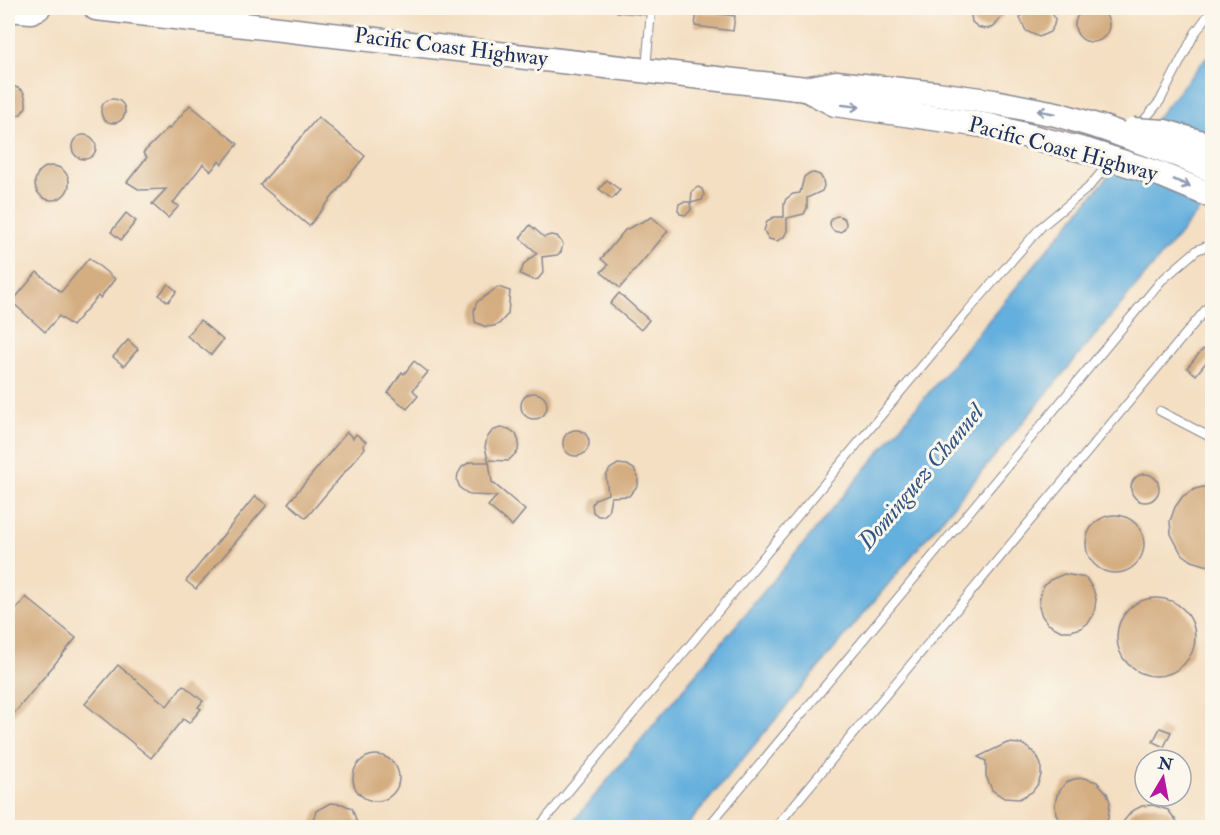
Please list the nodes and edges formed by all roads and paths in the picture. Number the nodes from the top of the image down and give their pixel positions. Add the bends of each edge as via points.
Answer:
1 (96, 8) edge
2 (619, 8) edge
3 (651, 9) edge
4 (1212, 10) edge
5 (162, 11) edge
6 (205, 13) edge
7 (645, 70) junction
8 (935, 105) junction
9 (1102, 128) junction
10 (1124, 145) dead end
11 (1212, 146) edge
12 (1117, 154) dead end
13 (1212, 170) edge
14 (1212, 196) edge
15 (1212, 244) edge
16 (1212, 302) edge
17 (1160, 411) dead end
18 (1212, 438) edge
19 (538, 828) edge
20 (707, 828) edge
21 (775, 828) edge

1 - 5 highway, Pacific Coast Highway
2 - 3 lane
3 - 7 lane
4 - 10 lane via 1195,33 1160,101
5 - 6 highway, Pacific Coast Highway
6 - 7 highway, Pacific Coast Highway
7 - 8 highway, Pacific Coast Highway via 806,89 836,83 901,101
9 -> 8 highway, Pacific Coast Highway via 994,102
8 -> 14 highway, Pacific Coast Highway, bridge via 989,126 1162,174
9 - 11 highway, bridge via 1165,132
9 - 13 highway, Pacific Coast Highway, bridge
12 - 19 lane via 1088,188 1041,227 967,312
15 - 20 lane via 1197,250 1161,281
16 - 21 lane
17 - 18 lane

